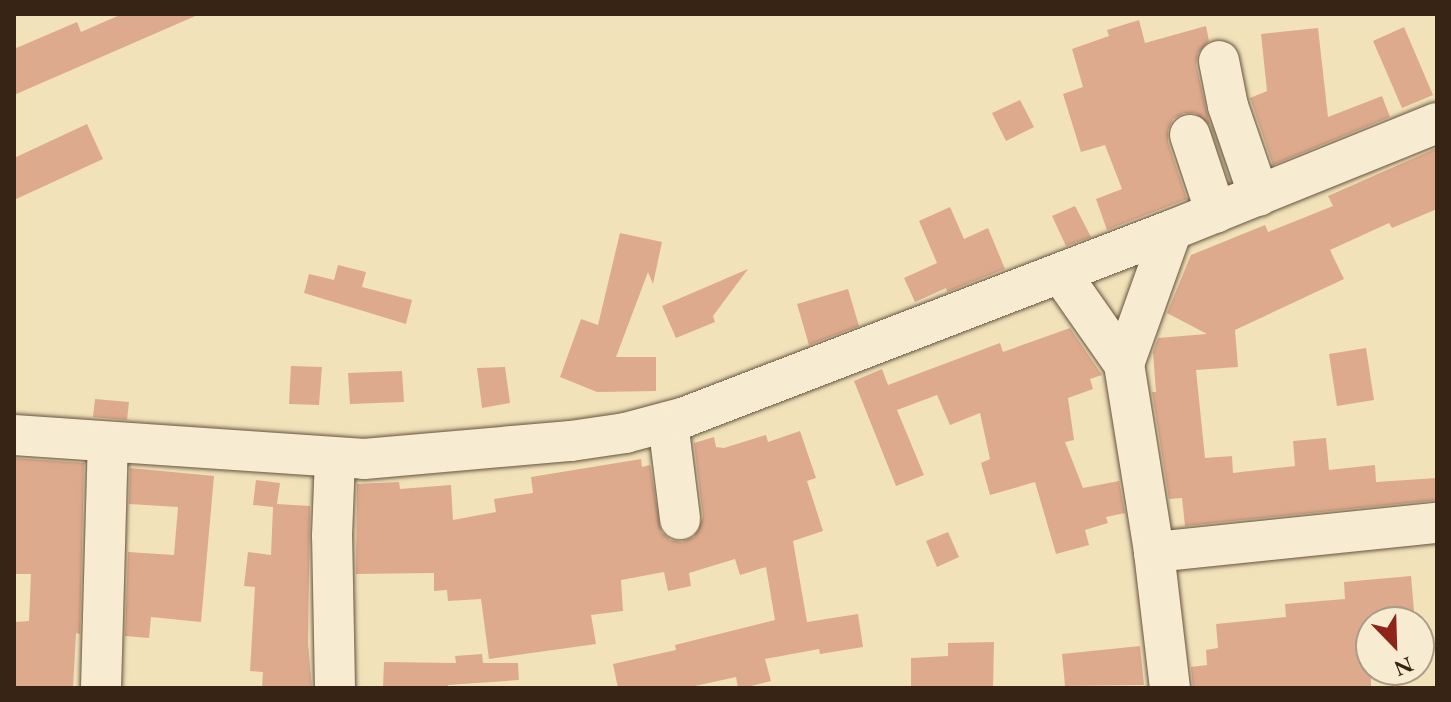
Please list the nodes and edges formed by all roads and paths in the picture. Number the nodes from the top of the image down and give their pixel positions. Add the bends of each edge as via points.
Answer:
1 (1219, 61) dead end
2 (1437, 123) edge
3 (1190, 135) dead end
4 (1259, 196) junction
5 (1216, 213) junction
6 (1172, 230) junction
7 (1061, 274) junction
8 (1124, 364) junction
9 (668, 422) junction
10 (14, 435) edge
11 (108, 443) junction
12 (335, 458) junction
13 (680, 519) dead end
14 (1437, 523) edge
15 (1154, 552) junction
16 (101, 688) edge
17 (335, 688) edge
18 (1170, 688) edge

1 - 4 street via 1228,106
2 - 4 street
3 - 5 street
4 - 5 street
5 - 6 street
6 - 7 street
6 - 8 street
7 - 8 street
7 - 9 street
8 - 15 street
9 - 12 street via 571,441
9 - 13 street
10 - 11 street
11 - 12 street
11 - 16 street
12 - 17 street
14 - 15 street
15 - 18 street

